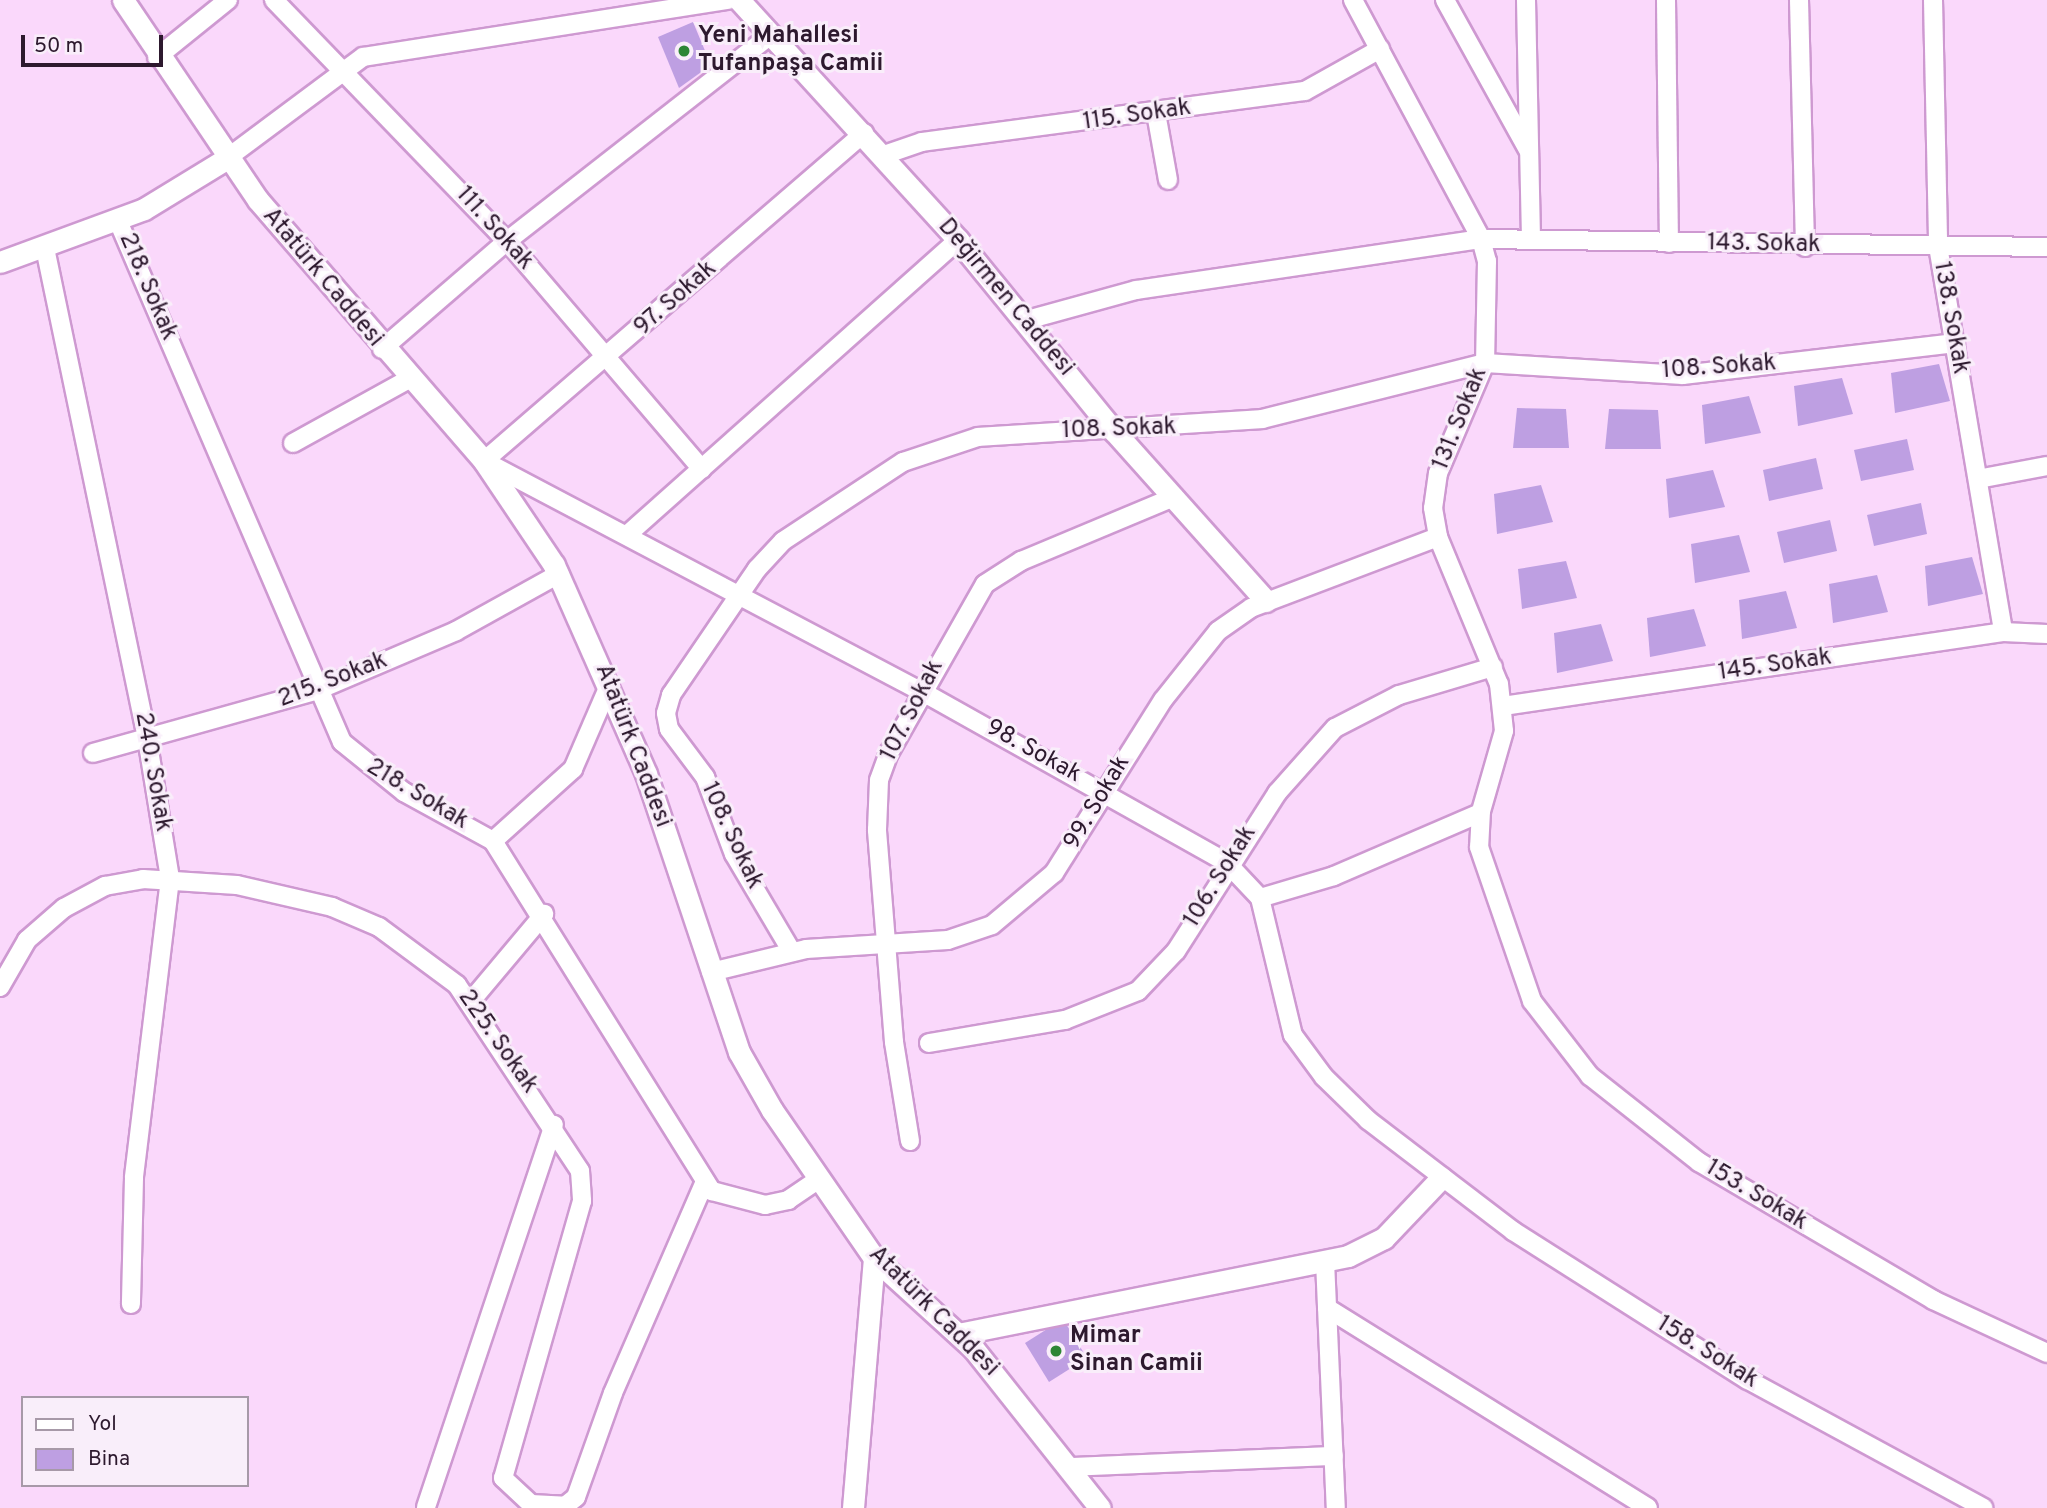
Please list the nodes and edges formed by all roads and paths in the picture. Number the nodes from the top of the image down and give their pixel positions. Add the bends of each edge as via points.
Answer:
1 (123, 0) edge
2 (228, 0) edge
3 (274, 0) edge
4 (729, 0) edge
5 (739, 0) edge
6 (1353, 0) edge
7 (1445, 0) edge
8 (1526, 0) edge
9 (1666, 0) edge
10 (1799, 0) edge
11 (1933, 0) edge
12 (771, 35) junction
13 (1380, 49) junction
14 (157, 57) junction
15 (340, 67) junction
16 (1156, 113) junction
17 (864, 133) junction
18 (1529, 153) junction
19 (884, 155) junction
20 (226, 159) junction
21 (1168, 180) dead end
22 (118, 221) junction
23 (1481, 239) junction
24 (958, 240) junction
25 (1531, 240) junction
26 (507, 241) junction
27 (1669, 243) junction
28 (1938, 246) junction
29 (1805, 247) junction
30 (2047, 247) edge
31 (45, 248) junction
32 (0, 262) edge
33 (1027, 320) junction
34 (1955, 343) junction
35 (382, 349) junction
36 (607, 360) junction
37 (1485, 363) junction
38 (409, 379) junction
39 (1114, 430) junction
40 (293, 443) dead end
41 (484, 461) junction
42 (2047, 466) edge
43 (702, 469) junction
44 (1978, 479) junction
45 (1174, 497) junction
46 (627, 535) junction
47 (1438, 537) junction
48 (559, 574) junction
49 (741, 595) junction
50 (1266, 601) junction
51 (2003, 632) junction
52 (2047, 634) edge
53 (1493, 667) junction
54 (609, 686) junction
55 (318, 690) junction
56 (921, 691) junction
57 (1503, 706) junction
58 (147, 738) junction
59 (93, 753) dead end
60 (1104, 791) junction
61 (1480, 813) junction
62 (493, 841) junction
63 (1227, 863) junction
64 (170, 879) junction
65 (1260, 898) junction
66 (544, 914) junction
67 (887, 941) junction
68 (792, 952) junction
69 (711, 972) junction
70 (1521, 974) joint
71 (0, 987) edge
72 (471, 1001) junction
73 (929, 1043) dead end
74 (554, 1125) junction
75 (910, 1141) dead end
76 (1441, 1178) junction
77 (819, 1180) junction
78 (705, 1181) junction
79 (874, 1258) junction
80 (1325, 1261) junction
81 (131, 1304) dead end
82 (1327, 1308) junction
83 (958, 1334) junction
84 (2047, 1353) edge
85 (1334, 1456) junction
86 (1070, 1467) junction
87 (426, 1507) edge
88 (853, 1508) edge
89 (1100, 1508) edge
90 (1336, 1508) edge
91 (1648, 1508) edge
92 (1984, 1508) edge

1 - 14 street, Atatürk Caddesi
2 - 14 street
3 - 15 street, 111. Sokak
4 - 15 street via 397,46
5 - 12 street, Değirmen Caddesi
6 - 13 street, 131. Sokak
7 - 18 street
8 - 18 street
9 - 27 street
10 - 29 street
11 - 28 street, 138. Sokak
12 - 17 street, Değirmen Caddesi
12 - 26 street
13 - 16 street, 115. Sokak via 1306,92
13 - 23 street, 131. Sokak
14 - 20 street, Atatürk Caddesi
15 - 20 street
15 - 26 street, 111. Sokak
16 - 19 street, 115. Sokak via 922,142
16 - 21 street
17 - 19 street, Değirmen Caddesi
17 - 36 street, 97. Sokak
18 - 25 street
19 - 24 street, Değirmen Caddesi
20 - 22 street
20 - 35 street, Atatürk Caddesi
22 - 31 street
22 - 55 street, 218. Sokak
23 - 25 street, 143. Sokak
23 - 33 street, 143. Sokak via 1136,290
23 - 37 street, 131. Sokak via 1490,287
24 - 33 street, Değirmen Caddesi
24 - 43 street
25 - 27 street, 143. Sokak
26 - 35 street
26 - 36 street, 111. Sokak
27 - 29 street, 143. Sokak
28 - 29 street, 143. Sokak
28 - 30 street, 143. Sokak
28 - 34 street, 138. Sokak
31 - 32 street
31 - 58 street, 240. Sokak
33 - 39 street, Değirmen Caddesi
34 - 37 street, 108. Sokak via 1682,375
34 - 44 street, 138. Sokak
35 - 38 street, Atatürk Caddesi
36 - 41 street, 97. Sokak
36 - 43 street, 111. Sokak
37 - 39 street, 108. Sokak via 1262,419
37 - 47 street, 131. Sokak via 1438,473
38 - 40 street
38 - 41 street, Atatürk Caddesi
39 - 45 street, Değirmen Caddesi
39 - 49 street, 108. Sokak via 978,437 903,462 806,521 757,569
41 - 46 street, 98. Sokak
41 - 48 street, Atatürk Caddesi
42 - 44 street
43 - 46 street
44 - 51 street, 138. Sokak
45 - 50 street, Değirmen Caddesi
45 - 56 street, 107. Sokak via 993,577 969,606
46 - 49 street, 98. Sokak
47 - 50 street, 99. Sokak
47 - 53 street, 131. Sokak
48 - 54 street, Atatürk Caddesi
48 - 55 street, 215. Sokak via 447,635
49 - 56 street, 98. Sokak
49 - 68 street, 108. Sokak via 671,695 666,713 669,729 705,777 734,854
50 - 60 street, 99. Sokak via 1233,619 1196,653
51 - 52 street, 145. Sokak
51 - 57 street, 145. Sokak
53 - 57 street, 131. Sokak
53 - 63 street, 106. Sokak via 1399,695 1335,728 1277,793
54 - 62 street via 573,769
54 - 69 street, Atatürk Caddesi
55 - 58 street, 215. Sokak
55 - 62 street, 218. Sokak via 342,742 358,759 404,792
56 - 60 street, 98. Sokak
56 - 67 street, 107. Sokak via 879,780
57 - 61 street, 131. Sokak via 1499,757
58 - 59 street, 215. Sokak
58 - 64 street, 240. Sokak
60 - 63 street, 98. Sokak
60 - 67 street, 99. Sokak via 1054,873 1018,908 948,940
61 - 65 street via 1334,876
61 - 70 street, 131. Sokak via 1483,871
62 - 66 street, 218. Sokak
63 - 65 street, 98. Sokak
63 - 73 street, 106. Sokak via 1176,951 1138,991 1065,1020
64 - 71 street, 225. Sokak via 122,881 64,908 27,940
64 - 72 street, 225. Sokak via 264,890 358,916 409,946
64 - 81 street, 240. Sokak via 134,1178
65 - 76 street, 98. Sokak via 1293,1035 1324,1077
66 - 72 street
66 - 78 street, 218. Sokak
67 - 68 street, 99. Sokak
67 - 75 street, 107. Sokak
68 - 69 street, 99. Sokak
69 - 77 street, Atatürk Caddesi via 751,1076
70 - 84 street, 153. Sokak via 1561,1046 1646,1125 1933,1300
72 - 74 street, 225. Sokak
74 - 78 street, 225. Sokak via 576,1157 582,1200 503,1478 531,1504 565,1506 576,1497 613,1393
74 - 87 street
76 - 80 street via 1384,1238
76 - 92 street, 158. Sokak via 1748,1380
77 - 78 street, 218. Sokak via 788,1200 765,1205 722,1196
77 - 79 street, Atatürk Caddesi
79 - 83 street, Atatürk Caddesi
79 - 88 street
80 - 82 street
80 - 83 street
82 - 85 street
82 - 91 street
83 - 86 street, Atatürk Caddesi
85 - 86 street
85 - 90 street
86 - 89 street, Atatürk Caddesi

